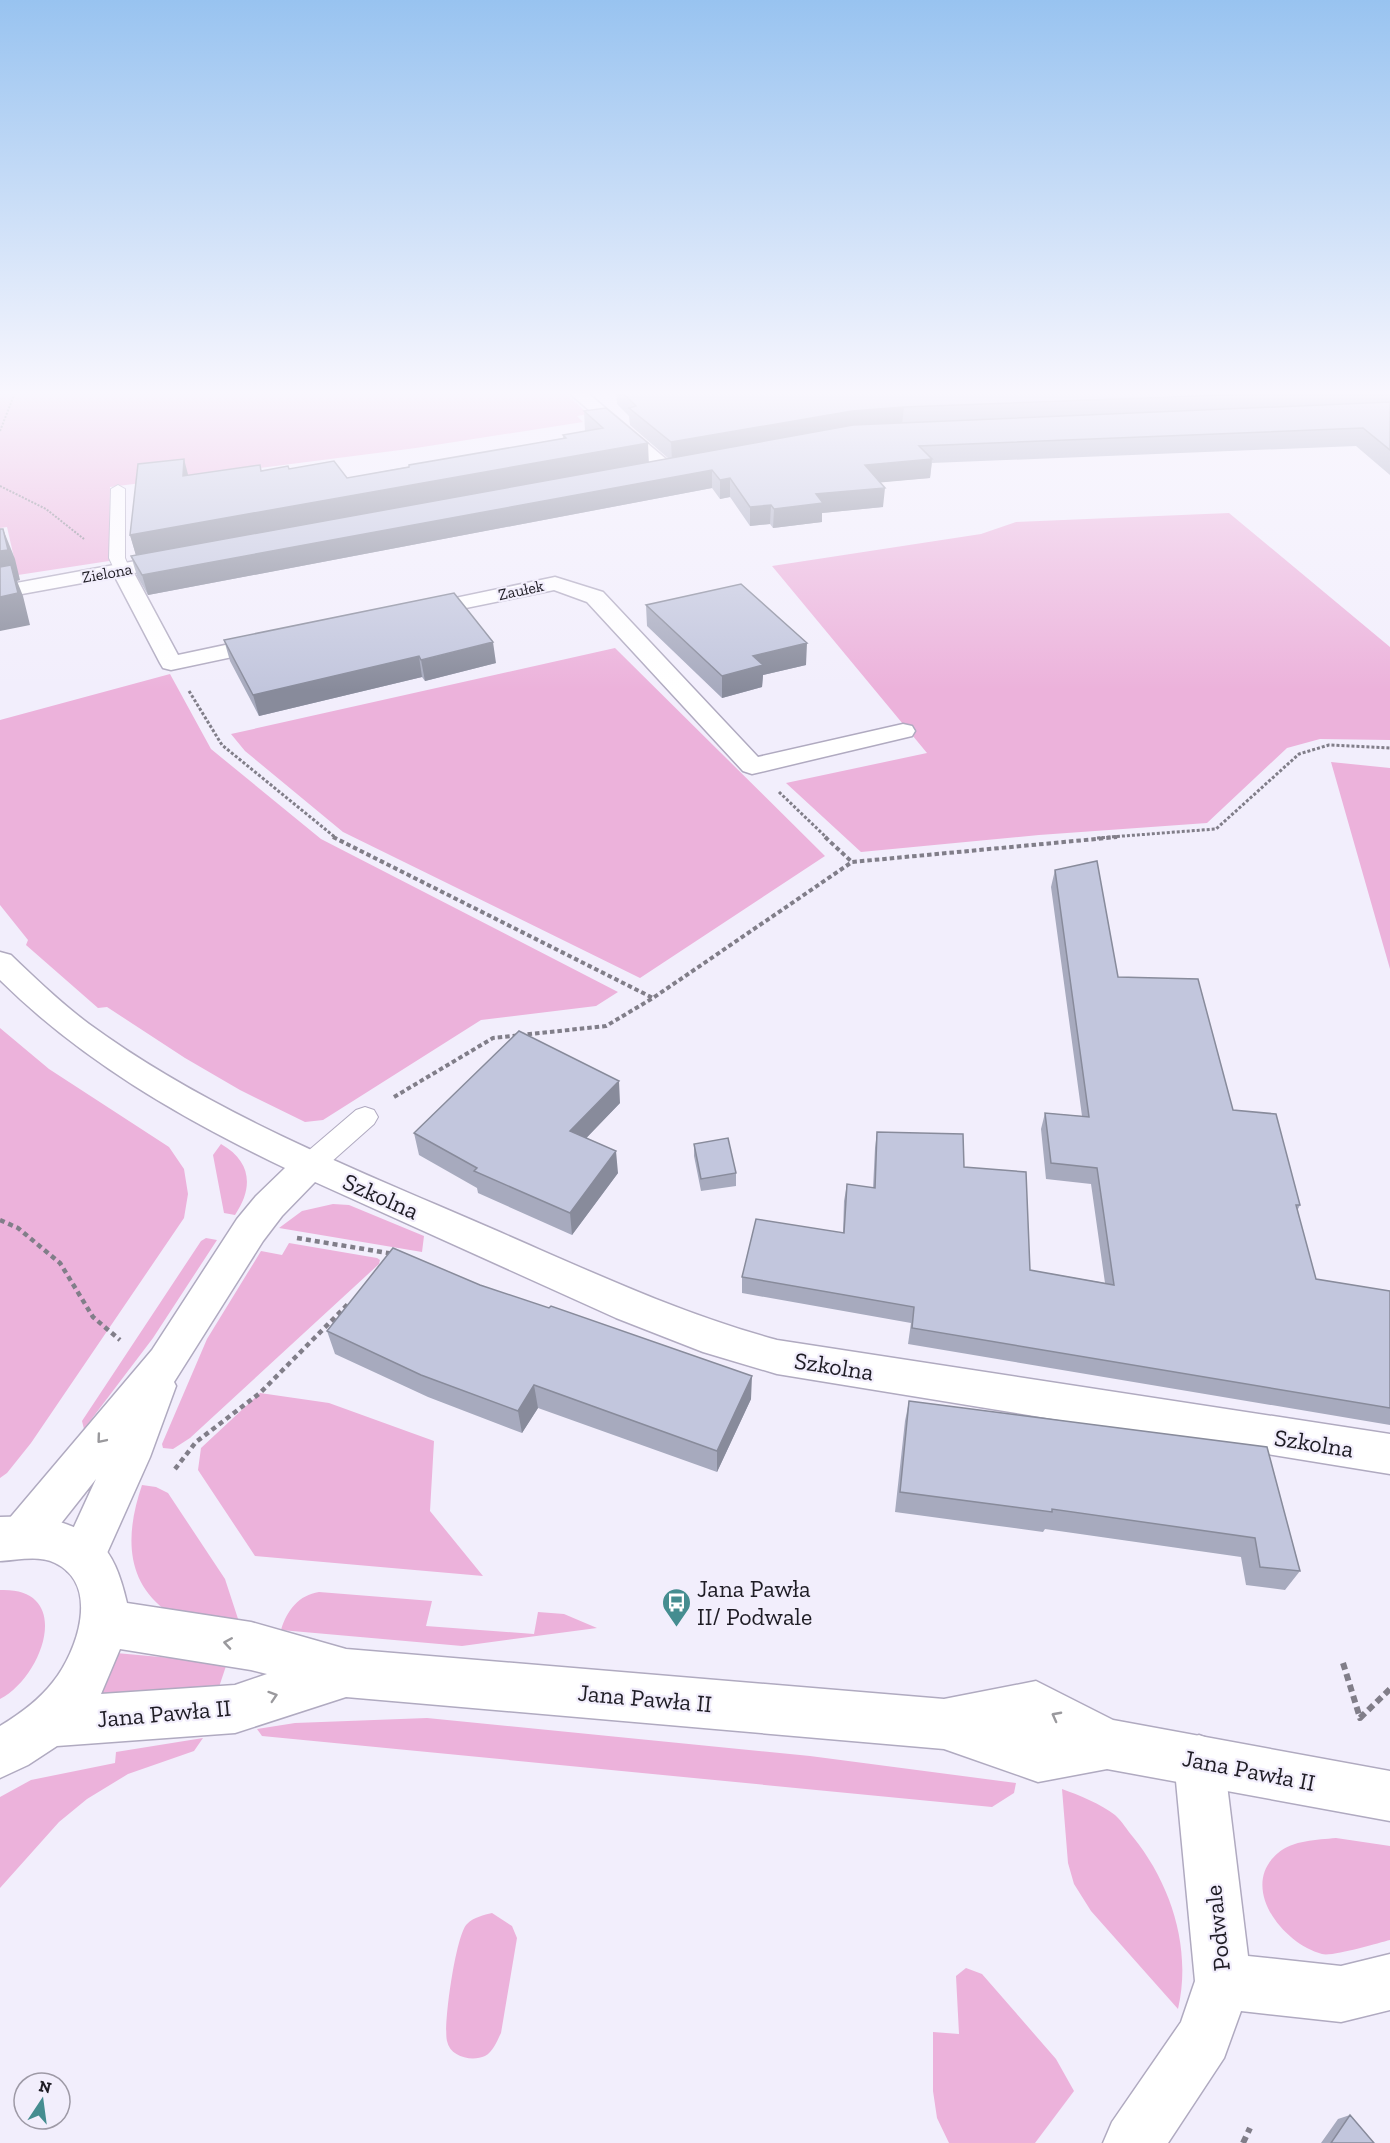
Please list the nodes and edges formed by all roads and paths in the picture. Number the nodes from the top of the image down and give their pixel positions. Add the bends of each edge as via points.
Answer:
1 (8, 490) edge
2 (118, 490) edge
3 (191, 557) edge
4 (120, 562) junction
5 (0, 592) edge
6 (392, 617) edge
7 (287, 638) edge
8 (171, 663) junction
9 (903, 731) dead end
10 (1390, 747) edge
11 (752, 766) junction
12 (852, 862) junction
13 (0, 962) edge
14 (653, 998) junction
15 (365, 1117) joint
16 (311, 1164) junction
17 (0, 1220) edge
18 (397, 1255) edge
19 (389, 1263) edge
20 (357, 1296) edge
21 (120, 1340) dead end
22 (166, 1362) junction
23 (1390, 1454) edge
24 (175, 1469) dead end
25 (12, 1537) edge
26 (83, 1555) junction
27 (104, 1623) junction
28 (1343, 1663) dead end
29 (346, 1673) junction
30 (1390, 1689) edge
31 (49, 1722) junction
32 (0, 1753) edge
33 (1199, 1760) junction
34 (1390, 1796) edge
35 (1223, 1981) junction
36 (1390, 1982) edge
37 (1250, 2128) dead end
38 (1133, 2143) edge
39 (1243, 2143) edge

1 - 4 path via 46,509 102,555
2 - 4 lane
3 - 4 street, Zielona
4 - 5 street, Zielona
4 - 8 street
6 - 11 street, Zaułek via 555,583 594,597
7 - 8 street
8 - 14 path via 222,745 332,836
9 - 11 street
10 - 12 path via 1329,745 1299,754 1216,829
11 - 12 path
12 - 14 path
13 - 16 street, Szkolna via 89,1040 169,1092
14 - 15 path via 606,1026 493,1038
15 - 16 lane
16 - 22 street via 249,1230
16 - 23 street, Szkolna via 699,1335 735,1347 950,1386
17 - 21 path via 18,1228 60,1263 93,1317
18 - 19 path
20 - 24 path via 260,1393 196,1442
22 -> 25 street
22 - 26 street via 129,1458
25 - 26 street via 57,1539
26 - 27 street via 97,1572 104,1596
29 -> 27 street, Jana Pawła II via 250,1646
27 - 31 street via 95,1657 76,1691
28 - 30 path via 1360,1718
31 -> 29 street, Jana Pawła II via 235,1709
29 - 33 street, Jana Pawła II via 944,1724 1038,1757 1107,1744
31 - 32 street
33 - 34 street, Jana Pawła II
33 - 35 street, Podwale
35 - 36 street via 1341,1994
35 - 38 street, Podwale via 1204,2038
37 - 39 path

